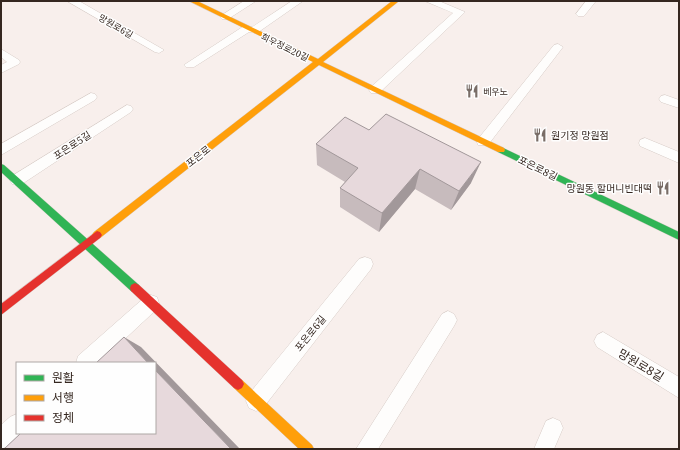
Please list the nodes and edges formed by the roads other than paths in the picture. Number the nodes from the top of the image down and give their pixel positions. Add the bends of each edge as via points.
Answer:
1 (72, 1) edge
2 (192, 1) edge
3 (251, 1) edge
4 (298, 1) edge
5 (396, 1) edge
6 (430, 1) edge
7 (592, 1) edge
8 (581, 14) dead end
9 (224, 17) junction
10 (250, 30) junction
11 (558, 47) dead end
12 (159, 50) dead end
13 (1, 52) edge
14 (317, 62) junction
15 (190, 65) dead end
16 (1, 69) edge
17 (375, 90) junction
18 (91, 97) dead end
19 (665, 99) dead end
20 (679, 104) edge
21 (127, 109) dead end
22 (483, 142) junction
23 (645, 143) dead end
24 (1, 150) edge
25 (679, 158) edge
26 (7, 175) edge
27 (679, 236) edge
28 (87, 243) junction
29 (365, 264) dead end
30 (151, 303) junction
31 (1, 310) edge
32 (448, 320) dead end
33 (603, 342) dead end
34 (86, 362) edge
35 (679, 388) edge
36 (256, 401) junction
37 (16, 425) edge
38 (553, 428) dead end
39 (1, 439) edge
40 (308, 449) edge
41 (366, 449) edge
42 (544, 449) edge

1 - 12 lane, 망원로6길
2 - 9 street, 희우정로20길
3 - 9 lane
4 - 10 lane, 희우정로20길
5 - 14 street, 포은로
6 - 17 lane via 460,12
7 - 8 lane
9 - 10 street, 희우정로20길
10 - 14 street, 희우정로20길
10 - 15 lane, 희우정로20길
11 - 22 lane
13 - 16 lane via 15,62
14 - 17 street, 포은로8길
14 - 28 street, 포은로
17 - 22 street, 포은로8길
18 - 24 lane
19 - 20 lane
21 - 26 lane, 포은로5길
22 - 27 street, 포은로8길
23 - 25 lane
26 - 28 street, 포은로5길
28 - 30 street
28 - 31 street, 포은로
29 - 36 lane, 포은로6길
30 - 34 lane
30 - 36 street
32 - 41 lane
33 - 35 lane, 망원로8길
36 - 40 street
37 - 39 lane
38 - 42 lane

